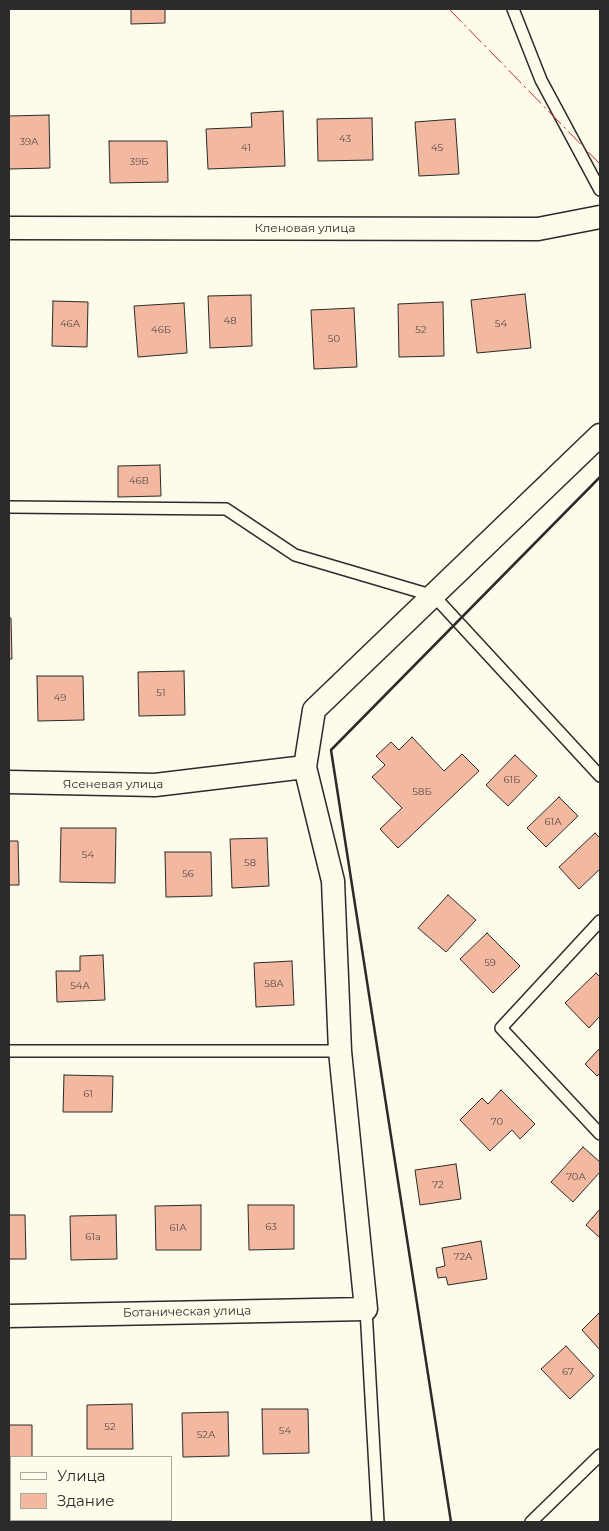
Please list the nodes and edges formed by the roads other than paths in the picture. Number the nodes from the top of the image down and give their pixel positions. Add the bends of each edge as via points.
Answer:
1 (513, 9) edge
2 (600, 190) edge
3 (600, 217) edge
4 (9, 228) edge
5 (600, 435) edge
6 (9, 507) edge
7 (434, 596) junction
8 (305, 767) junction
9 (600, 776) edge
10 (9, 782) edge
11 (600, 921) edge
12 (9, 1050) edge
13 (340, 1051) junction
14 (600, 1134) edge
15 (366, 1309) junction
16 (9, 1316) edge
17 (600, 1455) edge
18 (378, 1522) edge
19 (531, 1522) edge

1 - 2 lane via 541,80
3 - 4 street, Кленовая улица via 538,228
5 - 7 street
6 - 7 lane via 226,509 295,555
7 - 8 street via 314,710
7 - 9 lane
8 - 10 street, Ясеневая улица via 155,785
8 - 13 street via 333,881
11 - 14 lane via 500,1028
12 - 13 lane
13 - 15 street
15 - 16 street, Ботаническая улица
15 - 18 lane
17 - 19 lane

